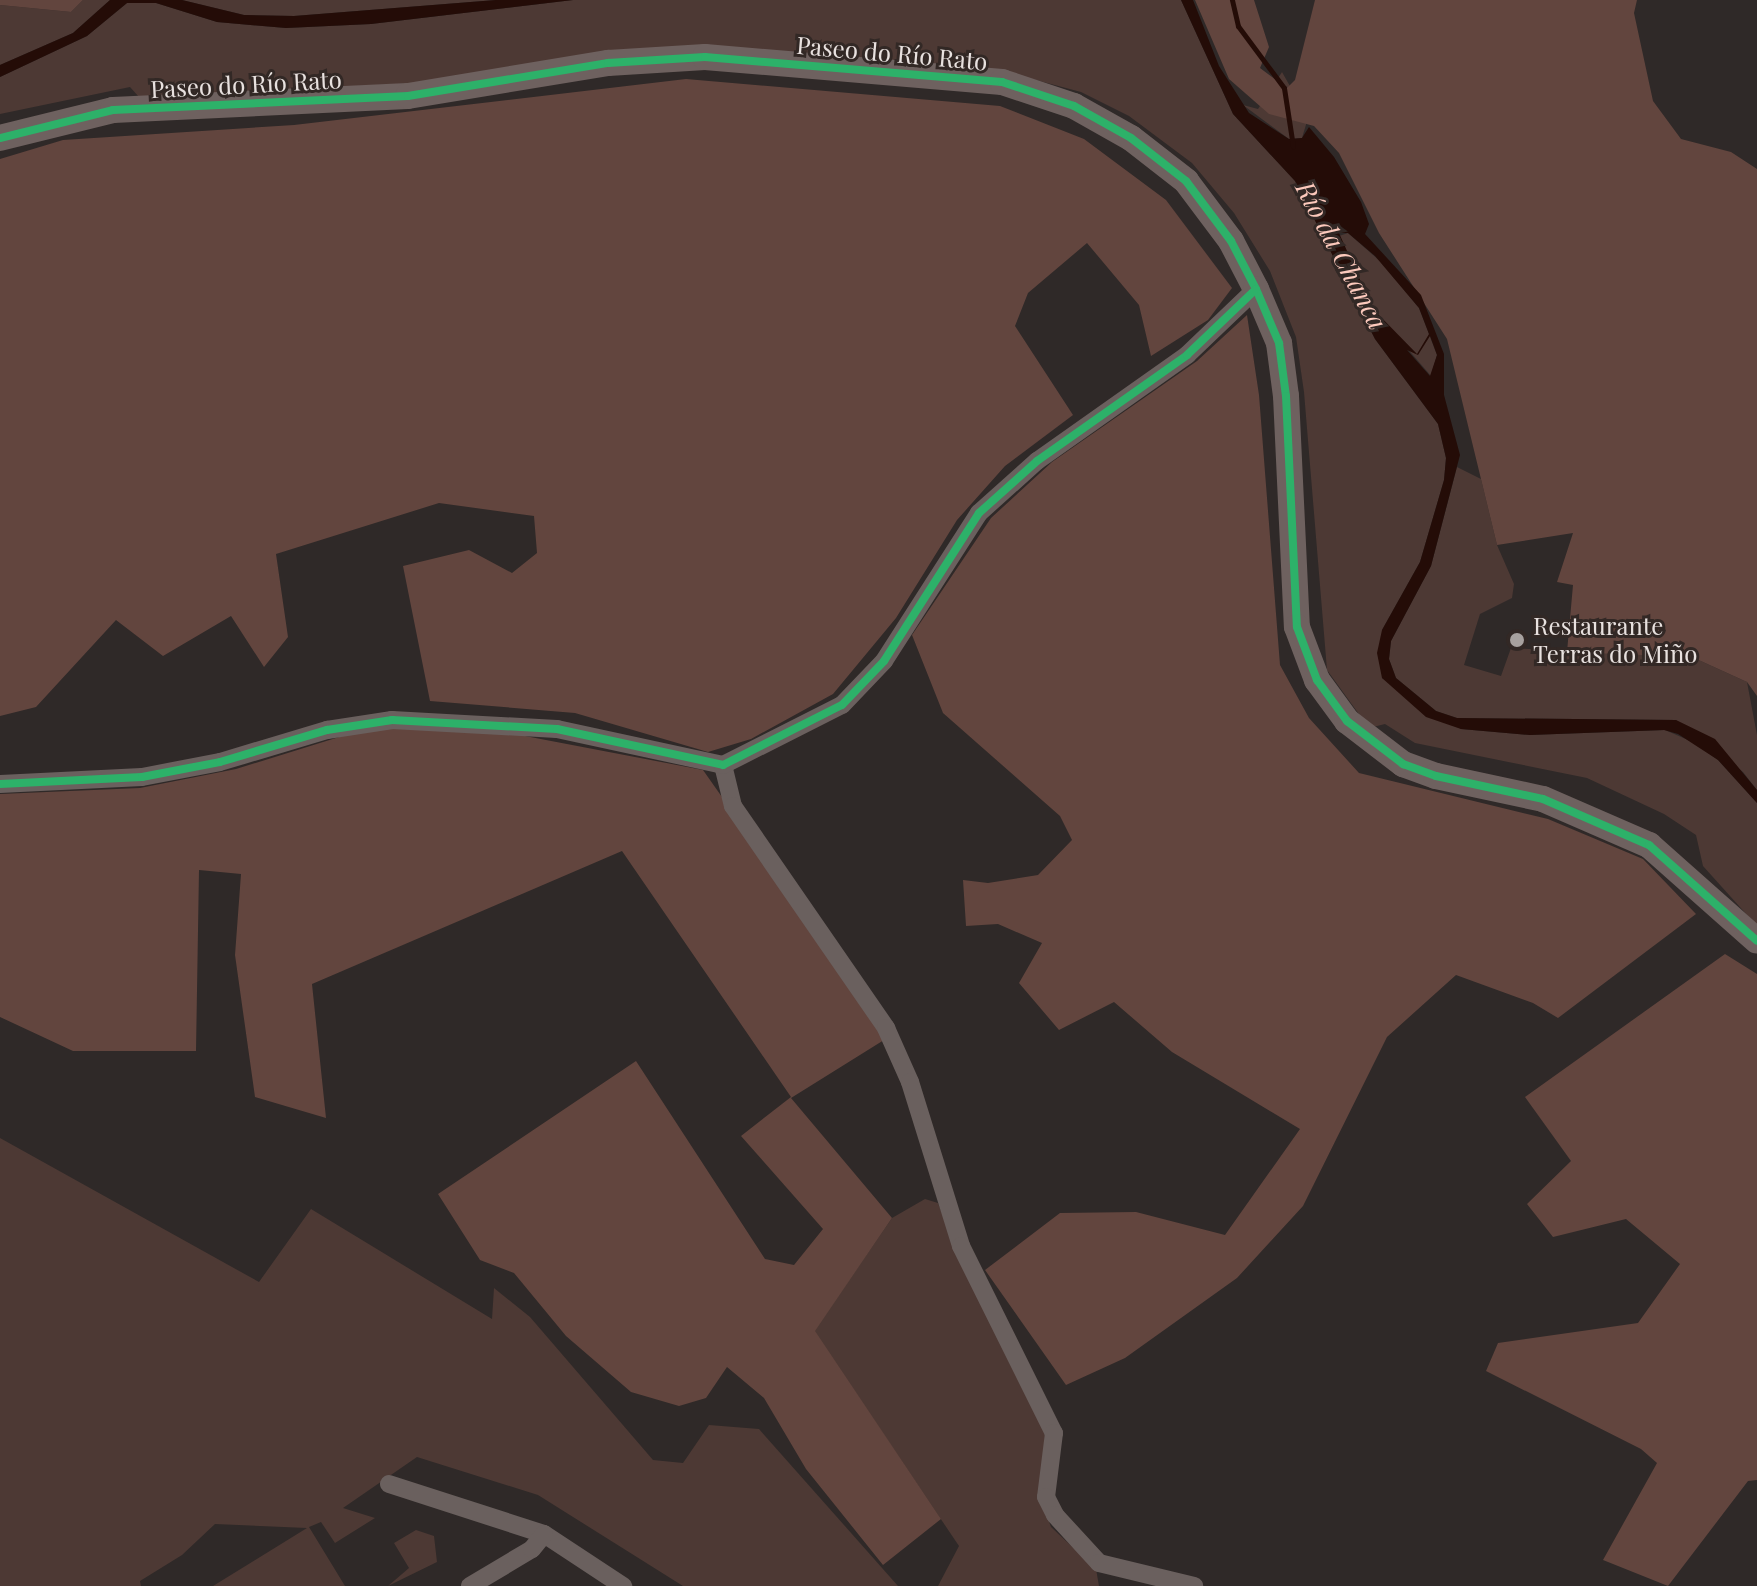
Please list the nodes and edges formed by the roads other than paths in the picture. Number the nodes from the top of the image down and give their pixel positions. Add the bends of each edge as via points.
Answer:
1 (0, 138) edge
2 (1256, 289) junction
3 (723, 765) junction
4 (0, 784) edge
5 (1757, 941) edge
6 (389, 1484) dead end
7 (544, 1534) junction
8 (1174, 1584) edge
9 (470, 1586) edge
10 (623, 1586) edge
11 (1194, 1586) edge

1 - 2 street, Paseo do Río Rato via 113,110 408,96 608,63 705,57 1002,82 1074,106 1131,138 1186,181 1231,241
2 - 3 street via 1187,355 1037,461 979,513 884,661 842,705
2 - 5 street, Paseo do Río Rato via 1279,343 1286,396 1297,627 1317,680 1347,721 1403,764 1543,799 1649,845
3 - 4 street via 557,729 403,719 327,730 220,762 142,777
3 - 8 street via 733,806 886,1028 910,1082 961,1246 1054,1433 1046,1497 1055,1515 1099,1563
6 - 7 street
7 - 9 street via 532,1549
7 - 10 street
8 - 11 street

